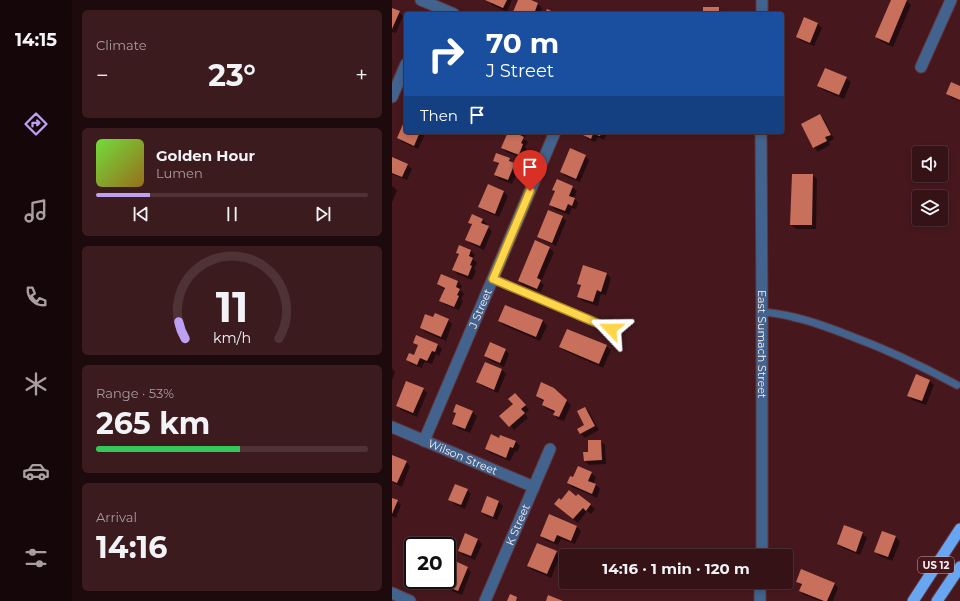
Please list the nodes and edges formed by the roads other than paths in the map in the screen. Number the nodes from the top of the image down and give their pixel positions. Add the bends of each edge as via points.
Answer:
1 (421, 0) edge
2 (762, 0) edge
3 (951, 0) edge
4 (429, 9) edge
5 (444, 12) edge
6 (762, 12) edge
7 (921, 67) dead end
8 (404, 69) edge
9 (392, 97) edge
10 (554, 134) edge
11 (761, 134) edge
12 (493, 279) junction
13 (762, 312) junction
14 (611, 329) dead end
15 (957, 385) dead end
16 (392, 427) edge
17 (424, 441) junction
18 (550, 448) dead end
19 (534, 487) junction
20 (960, 529) edge
21 (762, 549) edge
22 (960, 567) edge
23 (760, 589) edge
24 (392, 593) edge
25 (410, 601) edge
26 (485, 601) edge
27 (760, 601) edge
28 (913, 601) edge
29 (938, 601) edge

1 - 4 street
2 - 6 street
3 - 7 street
4 - 5 street
8 - 9 street
10 - 12 street, J Street
11 - 13 street, East Sumach Street
12 - 14 lane
12 - 17 street, J Street
13 - 15 lane via 792,316 863,340
13 - 21 street, East Sumach Street
16 - 17 street, Wilson Street
17 - 19 street, Wilson Street
18 - 19 street, K Street
19 - 26 street, K Street
20 - 28 highway, US 12
22 - 29 highway, US 12
23 - 27 street
24 - 25 street

